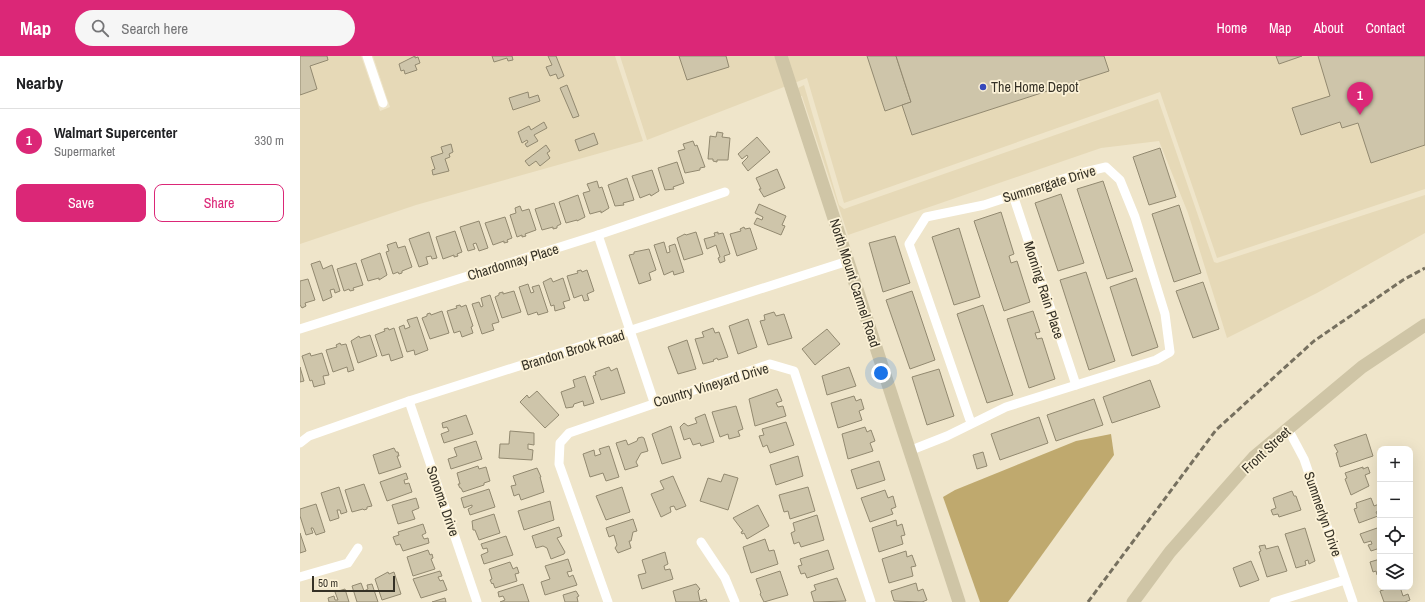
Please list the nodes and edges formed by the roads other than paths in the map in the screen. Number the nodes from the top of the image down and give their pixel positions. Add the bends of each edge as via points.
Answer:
1 (367, 56) edge
2 (782, 56) edge
3 (383, 103) dead end
4 (725, 192) dead end
5 (1013, 195) junction
6 (598, 235) junction
7 (848, 261) junction
8 (1425, 325) edge
9 (300, 329) edge
10 (631, 332) junction
11 (1076, 385) junction
12 (409, 401) junction
13 (654, 402) junction
14 (971, 423) junction
15 (1288, 429) junction
16 (300, 443) edge
17 (909, 451) junction
18 (701, 542) dead end
19 (358, 548) dead end
20 (300, 577) edge
21 (1345, 580) junction
22 (477, 602) edge
23 (608, 602) edge
24 (735, 602) edge
25 (871, 602) edge
26 (959, 602) edge
27 (1133, 602) edge
28 (1274, 602) edge
29 (1353, 602) edge

1 - 3 street
2 - 7 street, North Mount Carmel Road
4 - 6 street, Chardonnay Place
5 - 11 street, Morning Rain Place
5 - 11 street, Summergate Drive via 1106,167 1120,180 1135,217 1165,314 1170,352 1156,360
5 - 14 street, Summergate Drive via 926,217 909,244
6 - 9 street, Chardonnay Place
6 - 10 street
7 - 10 street, Brandon Brook Road
7 - 17 street, North Mount Carmel Road
8 - 15 street, Front Street via 1362,367
10 - 12 street, Brandon Brook Road
10 - 13 street
11 - 14 street, Summergate Drive via 1006,407
12 - 16 street, Brandon Brook Road via 310,436
12 - 22 street, Sonoma Drive
13 - 23 street, Country Vineyard Drive via 569,433 560,443 560,464
13 - 25 street, Country Vineyard Drive via 770,364 794,371
14 - 17 street, Summergate Drive
15 - 21 street, Summerlyn Drive via 1304,459
15 - 27 street, Front Street via 1249,463 1170,552
17 - 26 street, North Mount Carmel Road
18 - 24 street via 725,578
19 - 20 street via 348,563
21 - 28 street
21 - 29 street, Summerlyn Drive

